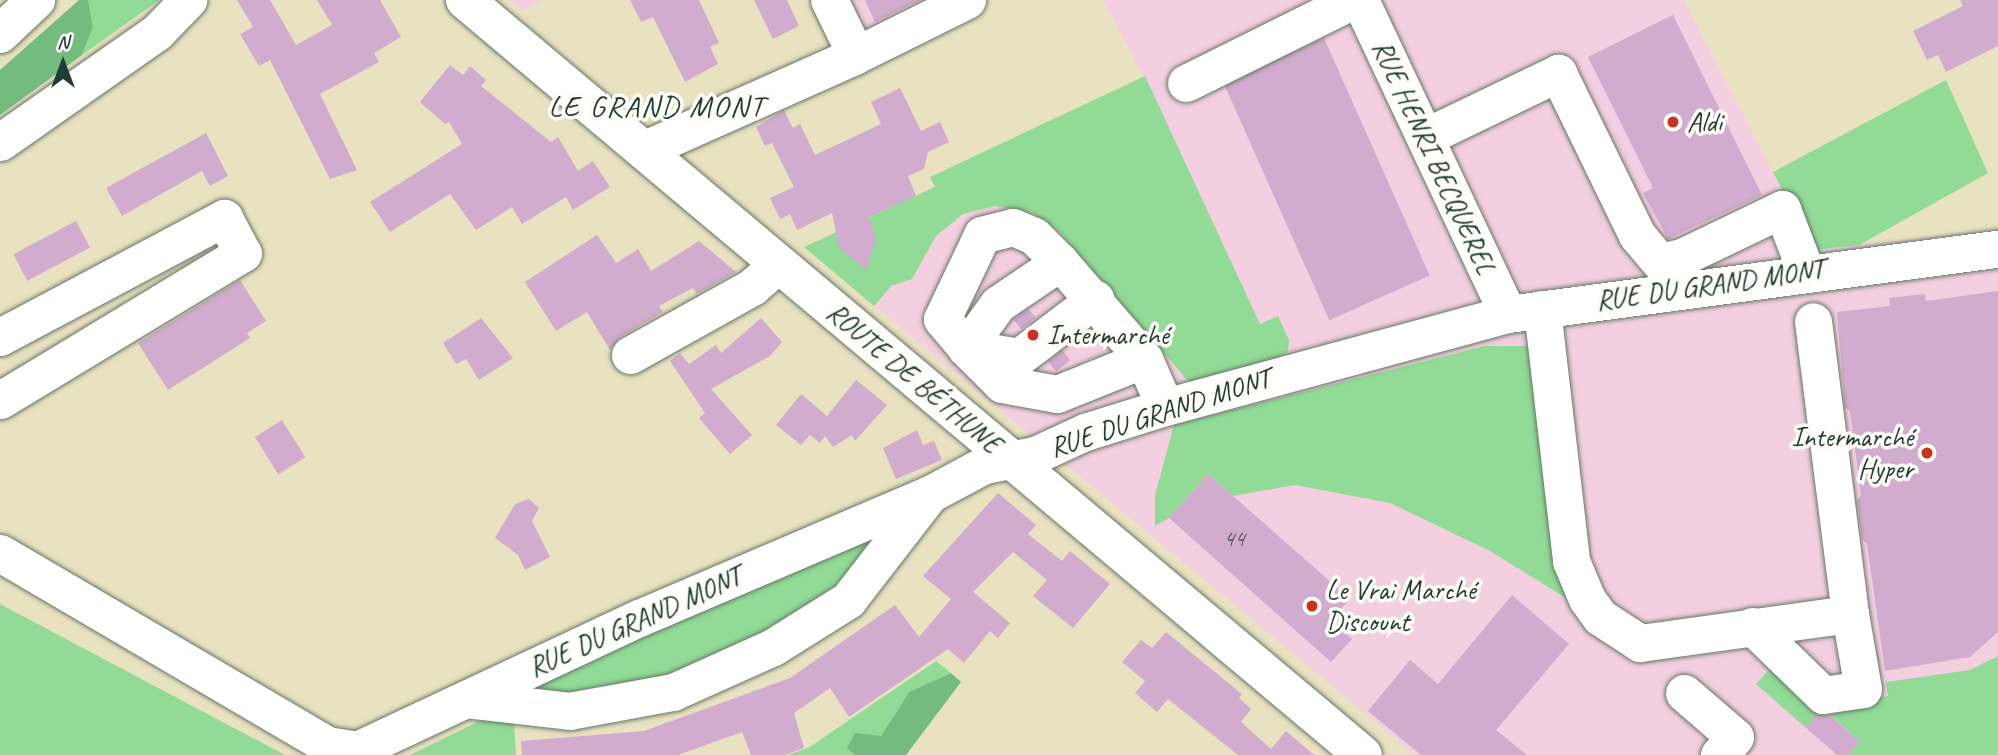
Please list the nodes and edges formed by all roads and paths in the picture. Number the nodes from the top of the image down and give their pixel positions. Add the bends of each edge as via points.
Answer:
1 (36, 0) edge
2 (188, 0) edge
3 (465, 0) edge
4 (829, 0) edge
5 (967, 0) edge
6 (1353, 0) edge
7 (1360, 0) edge
8 (0, 34) edge
9 (856, 55) junction
10 (1186, 83) dead end
11 (1424, 137) junction
12 (0, 142) edge
13 (643, 150) junction
14 (1998, 249) edge
15 (1060, 262) junction
16 (778, 264) junction
17 (1806, 272) junction
18 (1095, 299) junction
19 (1525, 312) junction
20 (1813, 321) dead end
21 (0, 337) edge
22 (966, 348) junction
23 (630, 355) dead end
24 (1144, 359) junction
25 (0, 400) edge
26 (1165, 407) junction
27 (1011, 460) junction
28 (930, 494) junction
29 (0, 554) edge
30 (1850, 614) junction
31 (1752, 626) junction
32 (1684, 693) dead end
33 (465, 699) junction
34 (1363, 755) edge
35 (1719, 755) edge

1 - 8 main road
2 - 12 street via 157,32
3 - 13 main road, ROUTE DE BÉTHUNE
4 - 9 street
5 - 9 street
6 - 10 street
7 - 11 street, RUE HENRI BECQUEREL
9 - 13 street
11 - 17 street via 1558,73 1637,235 1660,262 1682,257 1782,209
11 - 19 street, RUE HENRI BECQUEREL
13 - 16 main road, ROUTE DE BÉTHUNE
14 - 17 street, RUE DU GRAND MONT
15 - 18 street
15 - 22 street via 998,304
15 - 22 street via 1034,236 1013,227 982,235 942,319
16 - 23 street via 752,287
16 - 27 main road, ROUTE DE BÉTHUNE
17 - 19 street, RUE DU GRAND MONT
18 - 22 street via 1019,357
18 - 24 street
19 - 26 street, RUE DU GRAND MONT
19 - 31 street, RUE HENRI BECQUEREL via 1571,561 1587,599 1601,617 1640,643
20 - 30 street
21 - 25 street via 224,218 243,253
22 - 24 street via 1002,384 1057,394
24 - 26 street
26 - 27 street, RUE DU GRAND MONT
27 - 28 street, RUE DU GRAND MONT via 984,465
27 - 34 main road, ROUTE DE BÉTHUNE
28 - 33 street, RUE DU GRAND MONT via 639,618
28 - 33 street via 848,600 773,647 673,692 569,710
29 - 33 street, RUE DU GRAND MONT via 327,745 357,750 373,746
30 - 31 street, RUE HENRI BECQUEREL
30 - 31 street via 1863,689 1823,695
32 - 35 street via 1734,737

